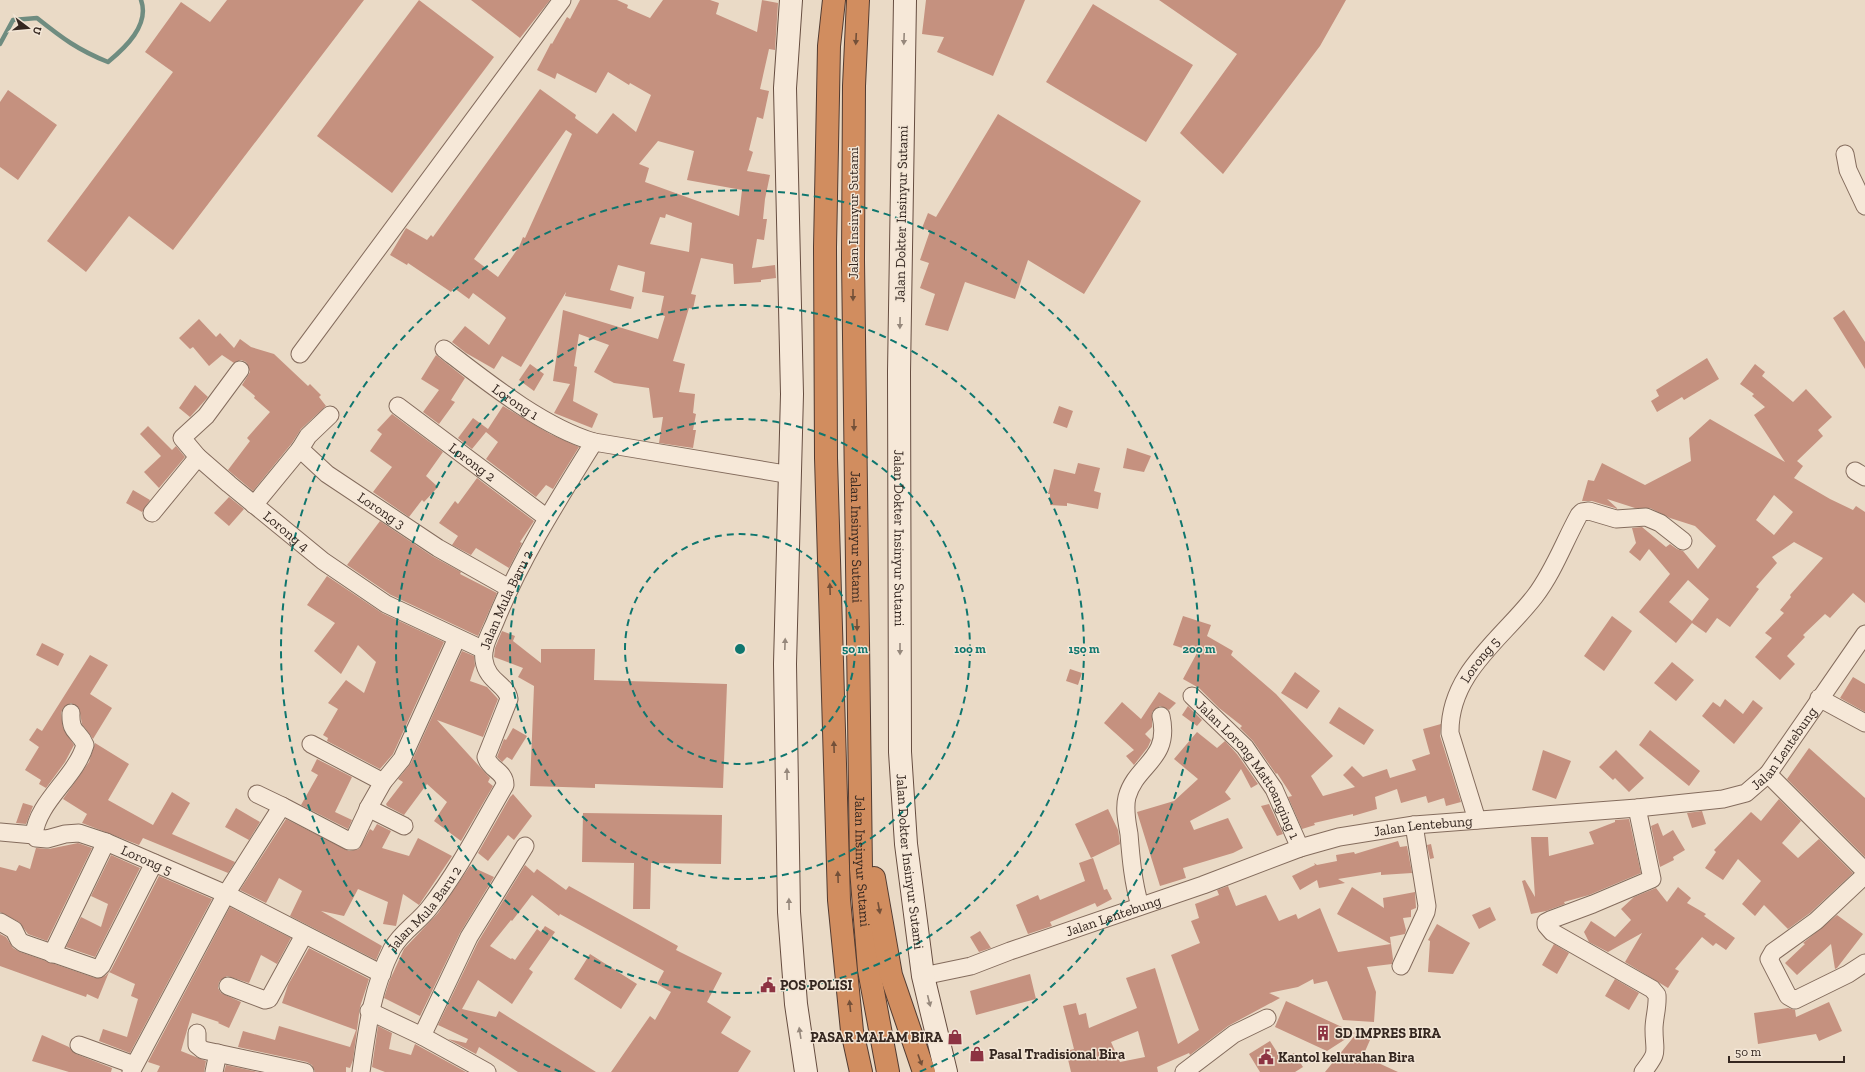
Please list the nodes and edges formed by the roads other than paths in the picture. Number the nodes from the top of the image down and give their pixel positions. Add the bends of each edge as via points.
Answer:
1 (562, 0) edge
2 (791, 0) edge
3 (826, 0) edge
4 (834, 0) edge
5 (858, 0) edge
6 (906, 0) edge
7 (829, 46) junction
8 (1845, 154) dead end
9 (1865, 206) edge
10 (444, 349) dead end
11 (300, 354) dead end
12 (240, 370) dead end
13 (398, 406) dead end
14 (330, 415) dead end
15 (594, 442) junction
16 (300, 450) junction
17 (198, 457) junction
18 (791, 476) junction
19 (254, 505) junction
20 (152, 513) dead end
21 (547, 518) junction
22 (1683, 541) dead end
23 (509, 588) junction
24 (1865, 634) edge
25 (456, 638) junction
26 (484, 650) junction
27 (1192, 696) dead end
28 (1819, 698) junction
29 (71, 713) dead end
30 (1161, 716) dead end
31 (1865, 724) edge
32 (311, 744) dead end
33 (858, 744) junction
34 (1768, 774) junction
35 (383, 782) junction
36 (257, 794) dead end
37 (282, 806) junction
38 (368, 808) junction
39 (1637, 808) junction
40 (1478, 820) junction
41 (1414, 825) junction
42 (404, 826) dead end
43 (0, 832) edge
44 (34, 835) junction
45 (106, 842) junction
46 (525, 846) dead end
47 (1300, 848) junction
48 (154, 863) junction
49 (1865, 871) edge
50 (1865, 875) edge
51 (226, 894) junction
52 (1140, 906) junction
53 (0, 922) edge
54 (304, 935) junction
55 (52, 954) junction
56 (1865, 963) edge
57 (1401, 966) dead end
58 (382, 974) junction
59 (922, 976) junction
60 (228, 986) dead end
61 (370, 1011) junction
62 (1267, 1018) dead end
63 (852, 1030) junction
64 (197, 1033) dead end
65 (422, 1036) junction
66 (79, 1045) dead end
67 (218, 1053) junction
68 (1203, 1067) edge
69 (132, 1069) edge
70 (214, 1072) edge
71 (305, 1072) edge
72 (361, 1072) edge
73 (487, 1072) edge
74 (806, 1072) edge
75 (854, 1072) edge
76 (861, 1072) edge
77 (888, 1072) edge
78 (924, 1072) edge
79 (946, 1072) edge
80 (1184, 1072) edge
81 (1643, 1072) edge

1 - 11 street
2 - 18 street via 786,88 792,394
3 - 7 highway
4 - 7 highway, Jalan Insinyur Sutami
5 -> 33 highway, Jalan Insinyur Sutami via 854,86 853,260
6 -> 59 street, Jalan Dokter Insinyur Sutami via 899,372 900,752 906,844
63 -> 7 highway, Jalan Insinyur Sutami via 839,900 826,458 825,247
8 - 9 street via 1848,170
10 - 15 street, Lorong 1 via 546,421
12 - 17 street, Lorong 4 via 206,416 176,442
13 - 21 street, Lorong 2
14 - 16 street via 308,436
15 - 18 street
15 - 21 street, Jalan Mula Baru 2
16 - 19 street
16 - 23 street, Lorong 3 via 327,474 438,548
17 - 19 street, Lorong 4
17 - 20 street
74 -> 18 street via 796,1004 789,912 785,664
19 - 25 street, Lorong 4 via 323,561 386,604
21 - 23 street, Jalan Mula Baru 2
22 - 40 street, Lorong 5 via 1660,523 1646,517 1616,519 1589,511 1582,512 1535,596 1477,660 1464,679 1454,702 1450,733
23 - 26 street, Jalan Mula Baru 2
24 - 28 street, Jalan Lentebung
25 - 26 street, Lorong 4
25 - 35 street via 402,759
26 - 58 street, Jalan Mula Baru 2 via 485,663 491,678 505,689 509,699 486,758 488,764 505,779 505,785 430,907 392,948
27 - 47 street, Jalan Lorong Mattoanging 1 via 1245,746 1274,789
28 - 31 street
28 - 34 street, Jalan Lentebung
29 - 44 street via 70,722 73,730 85,742 84,748 73,769 44,808 34,829
30 - 52 street via 1164,728 1162,743 1131,788 1125,809 1130,855
32 - 35 street
33 - 77 highway, Jalan Insinyur Sutami via 861,869 869,970
33 -> 78 highway via 873,869 892,975
34 - 39 street, Jalan Lentebung via 1746,793
34 - 49 street
35 - 38 street
36 - 37 street
37 - 38 street via 351,842 356,837
37 - 51 street
38 - 42 street
39 - 40 street, Jalan Lentebung
39 - 81 street via 1652,879 1550,920 1546,925 1552,932 1652,989 1657,995 1654,1028 1656,1049 1654,1058
40 - 41 street, Jalan Lentebung
41 - 47 street, Jalan Lentebung via 1339,837
41 - 57 street via 1427,906
43 - 44 street, Lorong 5
44 - 45 street, Lorong 5 via 38,839 47,839 79,833
45 - 48 street, Lorong 5
45 - 55 street
46 - 65 street via 469,937
47 - 52 street, Jalan Lentebung
48 - 51 street, Lorong 5
48 - 55 street via 100,968
50 - 56 street via 1816,921 1773,952 1769,959 1788,996 1795,1000
51 - 54 street, Lorong 5
51 - 69 street
52 - 59 street, Jalan Lentebung via 971,966
53 - 55 street via 14,930 23,943
54 - 58 street, Lorong 5
54 - 60 street via 269,999 265,1000
58 - 61 street, Jalan Mula Baru 2
59 -> 79 street, Jalan Dokter Insinyur Sutami
61 - 65 street
61 - 72 street, Jalan Mula Baru 2
62 - 68 street via 1234,1034
63 - 75 highway
63 - 76 highway, Jalan Insinyur Sutami
64 - 67 street via 198,1047
65 - 73 street
66 - 69 street
67 - 70 street
67 - 71 street
68 - 80 street

